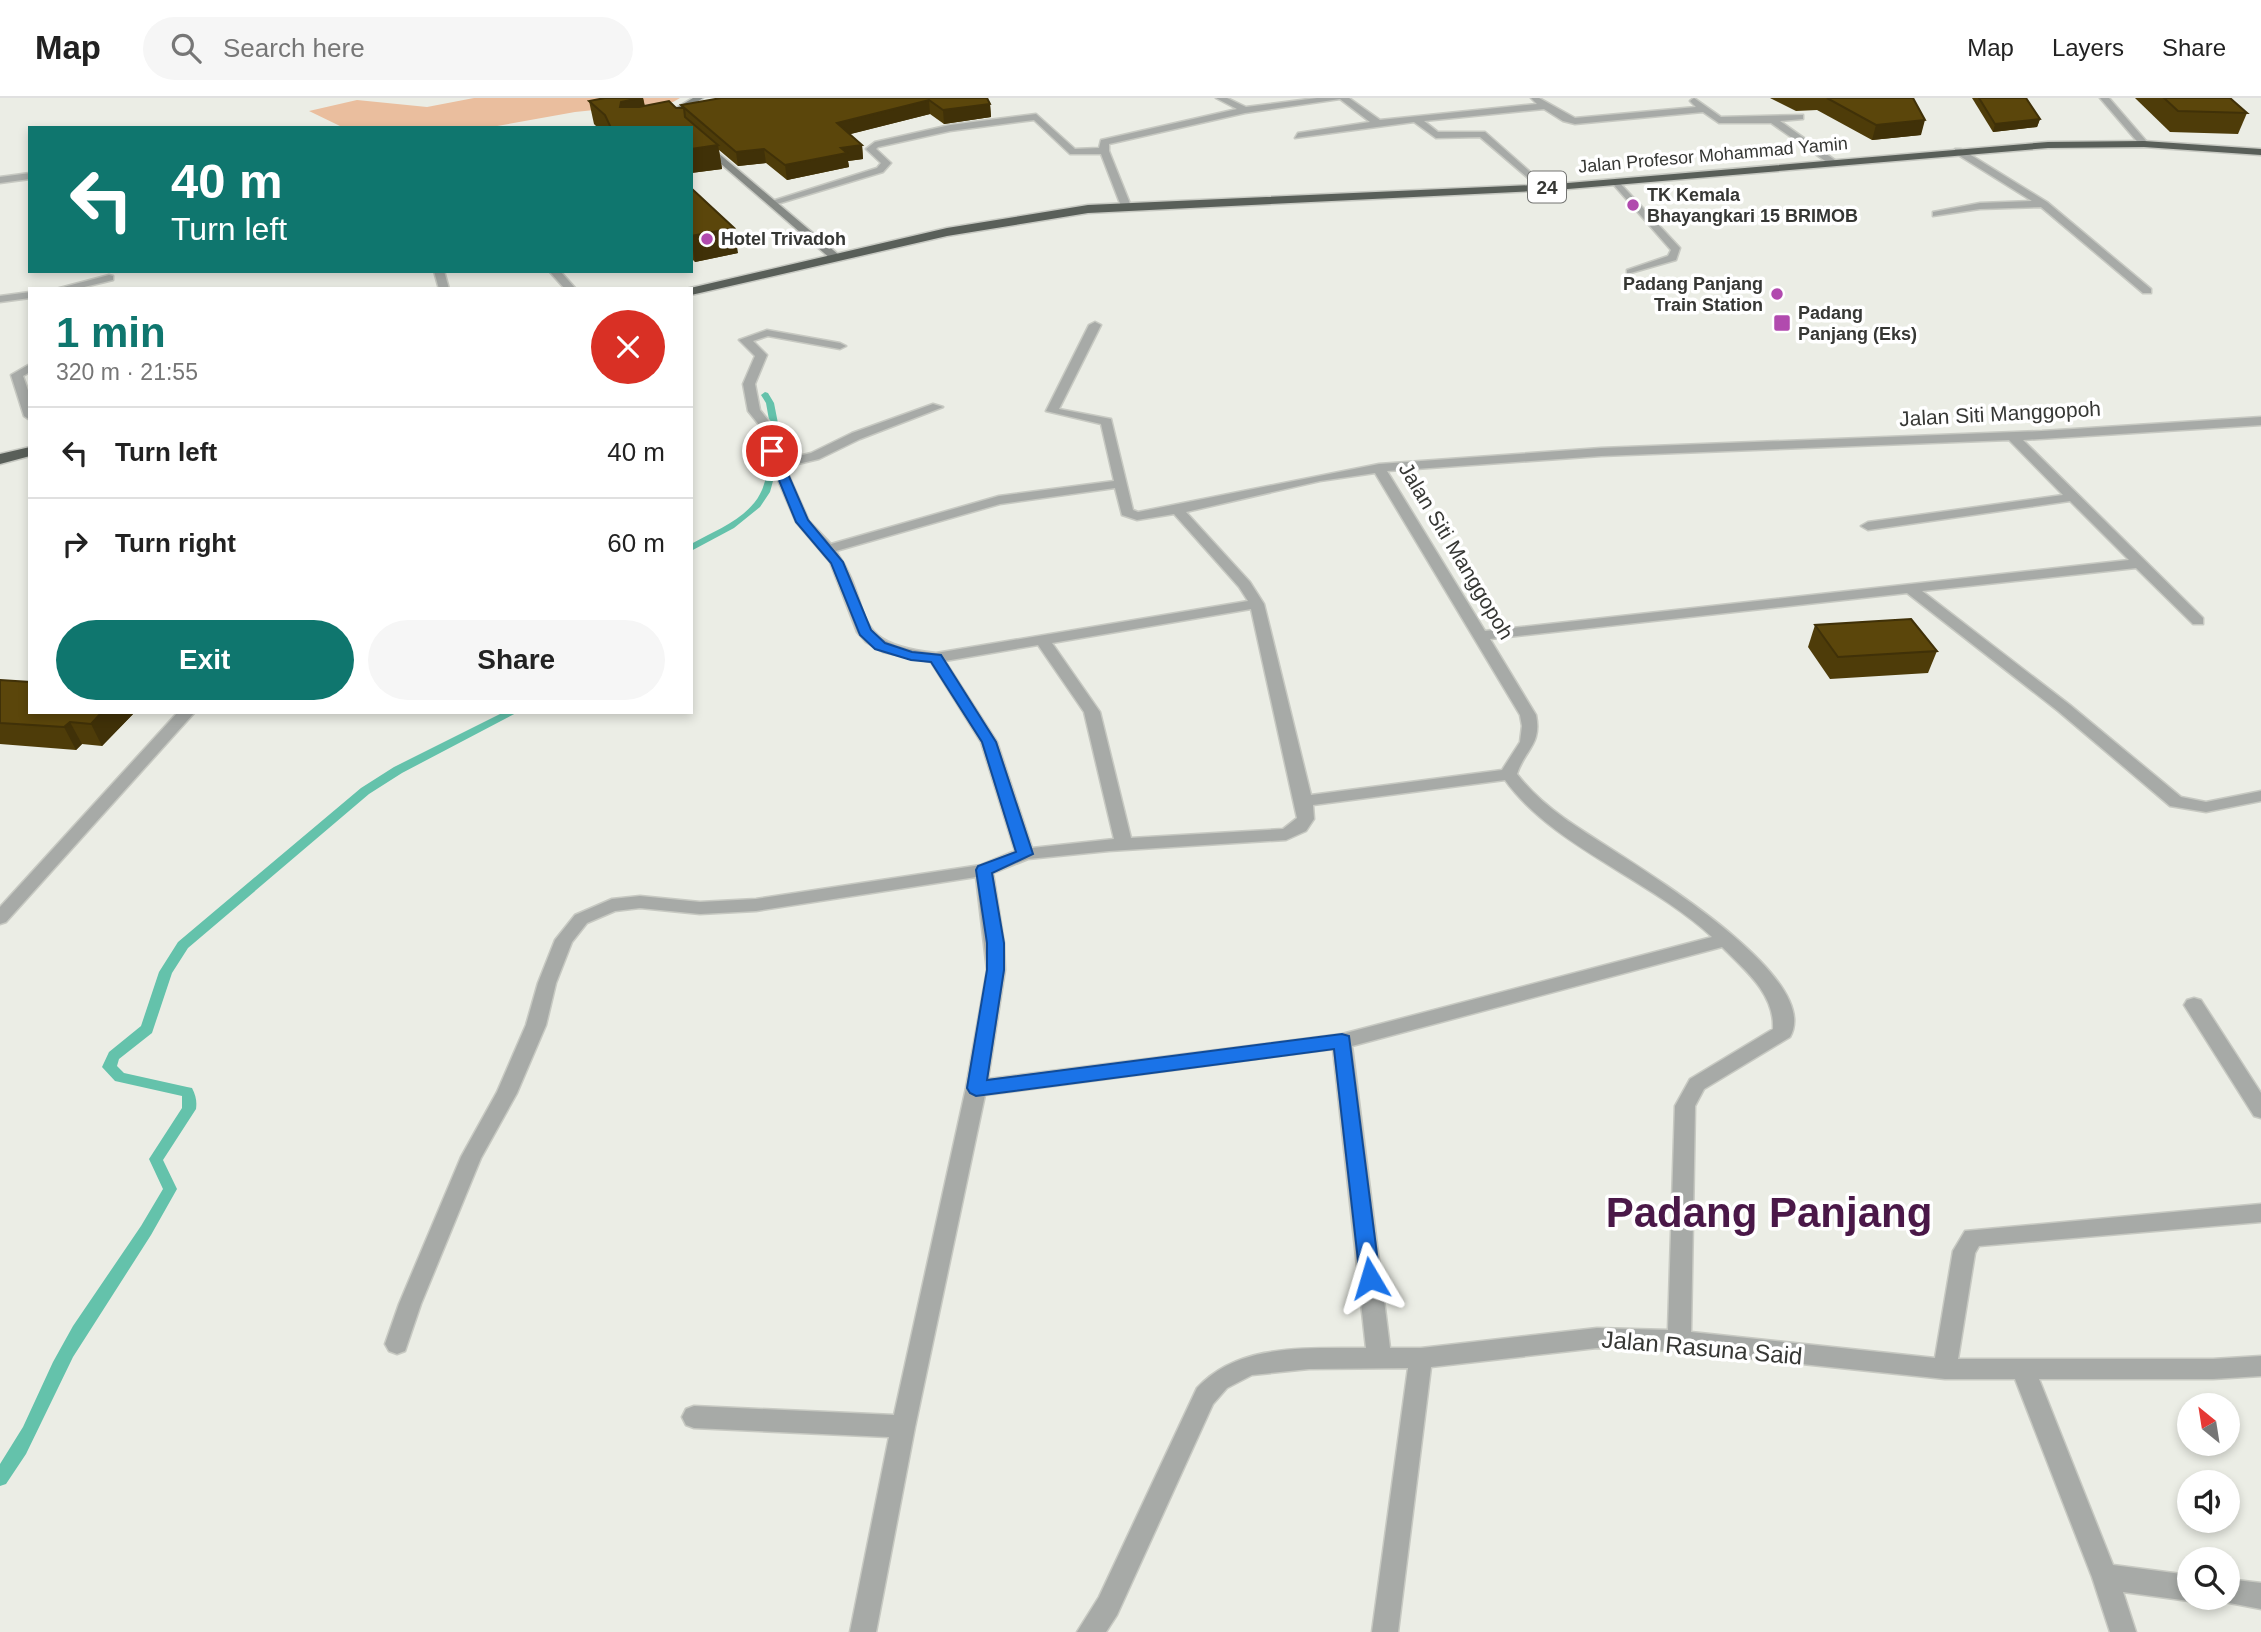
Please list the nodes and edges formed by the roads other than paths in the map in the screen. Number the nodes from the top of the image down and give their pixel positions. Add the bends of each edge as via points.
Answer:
1 (699, 98) edge
2 (1220, 98) edge
3 (1336, 98) edge
4 (1343, 98) edge
5 (1534, 98) edge
6 (1690, 98) edge
7 (2104, 98) edge
8 (1545, 106) junction
9 (1703, 108) junction
10 (1245, 110) junction
11 (1800, 117) dead end
12 (676, 118) junction
13 (1416, 119) junction
14 (1771, 119) junction
15 (663, 121) edge
16 (1378, 123) junction
17 (683, 126) edge
18 (693, 135) edge
19 (1298, 136) dead end
20 (2144, 144) junction
21 (1104, 151) junction
22 (1958, 151) junction
23 (2261, 152) edge
24 (1834, 163) junction
25 (28, 176) edge
26 (0, 180) edge
27 (1616, 182) junction
28 (1542, 187) junction
29 (774, 202) junction
30 (2044, 204) junction
31 (1126, 206) junction
32 (1936, 214) dead end
33 (835, 257) junction
34 (1631, 272) dead end
35 (556, 273) edge
36 (106, 275) edge
37 (67, 287) edge
38 (569, 287) edge
39 (693, 291) edge
40 (2147, 291) dead end
41 (28, 295) edge
42 (0, 299) edge
43 (1094, 325) dead end
44 (840, 346) dead end
45 (28, 368) edge
46 (25, 385) edge
47 (28, 404) edge
48 (937, 407) dead end
49 (2261, 421) edge
50 (2012, 436) junction
51 (28, 452) edge
52 (0, 459) edge
53 (777, 465) junction
54 (1379, 468) junction
55 (1119, 484) junction
56 (2074, 497) junction
57 (1177, 510) junction
58 (1868, 526) dead end
59 (828, 549) junction
60 (2140, 563) junction
61 (1909, 588) junction
62 (1257, 604) junction
63 (2198, 621) dead end
64 (1481, 636) junction
65 (1043, 641) junction
66 (936, 658) junction
67 (185, 714) edge
68 (1509, 774) junction
69 (2261, 796) edge
70 (1304, 802) junction
71 (1124, 845) junction
72 (1025, 854) junction
73 (984, 870) junction
74 (0, 918) edge
75 (1728, 939) junction
76 (2194, 1005) dead end
77 (1342, 1041) junction
78 (976, 1088) junction
79 (2261, 1110) edge
80 (2261, 1213) edge
81 (1679, 1341) junction
82 (397, 1344) dead end
83 (1379, 1357) junction
84 (1421, 1358) junction
85 (2261, 1366) edge
86 (1945, 1369) junction
87 (2023, 1370) junction
88 (694, 1417) dead end
89 (903, 1427) junction
90 (2105, 1577) junction
91 (2177, 1586) edge
92 (2240, 1594) edge
93 (2261, 1597) edge
94 (863, 1632) edge
95 (1090, 1632) edge
96 (1385, 1632) edge
97 (2123, 1632) edge

1 - 12 main road via 679,110
2 - 10 street
3 - 10 street
4 - 16 street
5 - 8 street
6 - 9 street
7 - 20 street
8 - 9 street via 1575,121
8 - 13 street
9 - 14 street via 1719,120
10 - 21 street via 1108,140
11 - 14 street
12 - 15 street
12 - 17 main road
13 - 16 street
13 - 28 street via 1439,136 1482,134
14 - 24 street
16 - 19 street
18 - 29 main road
20 - 22 highway, Jalan Profesor Mohammad Yamin / 24
20 - 23 highway, Jalan Profesor Mohammad Yamin / 24
21 - 29 street via 1073,152 1036,117 950,128 875,145 871,149 886,163 880,170
21 - 31 street
22 - 24 highway, Jalan Profesor Mohammad Yamin / 24
22 - 30 street
24 - 27 highway, Jalan Profesor Mohammad Yamin / 24
25 - 26 street
27 - 28 highway, Jalan Profesor Mohammad Yamin / 24
27 - 34 street via 1676,250 1672,258
28 - 31 highway, Jalan Profesor Mohammad Yamin / 24
29 - 33 main road
30 - 32 street via 1980,206
30 - 40 street
31 - 33 highway, Jalan Profesor Mohammad Yamin / 24 via 1017,218
33 - 39 highway, Jalan Profesor Mohammad Yamin
35 - 38 street
36 - 37 street
41 - 42 street
43 - 55 street via 1052,411 1107,422
44 - 53 street via 767,333 745,340 761,355 749,395 756,415 770,430
45 - 46 street via 17,375
46 - 47 street
48 - 53 street via 815,456
49 - 50 street, Jalan Siti Manggopoh
50 - 54 street, Jalan Siti Manggopoh via 1654,449
50 - 56 street
51 - 52 highway
53 - 59 street via 803,522
54 - 57 street
54 - 64 street, Jalan Siti Manggopoh
55 - 57 street via 1131,515
55 - 59 street via 999,500
56 - 58 street
56 - 60 street
57 - 62 street
59 - 66 street via 872,641 911,656
60 - 61 street
60 - 63 street
61 - 64 street
61 - 69 street via 2176,802 2206,807
62 - 65 street
62 - 70 street
64 - 68 street, Jalan Siti Manggopoh via 1532,728 1530,743 1512,761
65 - 66 street
65 - 71 street via 1092,712
66 - 72 street via 989,742
67 - 74 street
68 - 70 street
68 - 75 street via 1539,808 1673,896
70 - 71 street via 1306,819 1286,834
71 - 72 street
72 - 73 street
73 - 78 street via 996,970
73 - 82 street via 756,905 612,905 581,919 564,940 536,1025 507,1093 471,1157
75 - 77 street
75 - 81 street via 1779,998 1785,1013 1783,1032 1697,1084 1685,1106
76 - 79 street
77 - 78 street
77 - 83 street
78 - 89 street
80 - 86 street via 1973,1237 1964,1251
81 - 84 street, Jalan Rasuna Said via 1597,1338
81 - 86 street, Jalan Rasuna Said
83 - 84 street, Jalan Rasuna Said
83 - 95 street, Jalan Rasuna Said via 1249,1364 1219,1381 1205,1396 1108,1606
84 - 96 street
85 - 87 street, Jalan Rasuna Said
86 - 87 street, Jalan Rasuna Said
87 - 90 street
88 - 89 street
89 - 94 street
90 - 91 street
90 - 97 street
92 - 93 street

